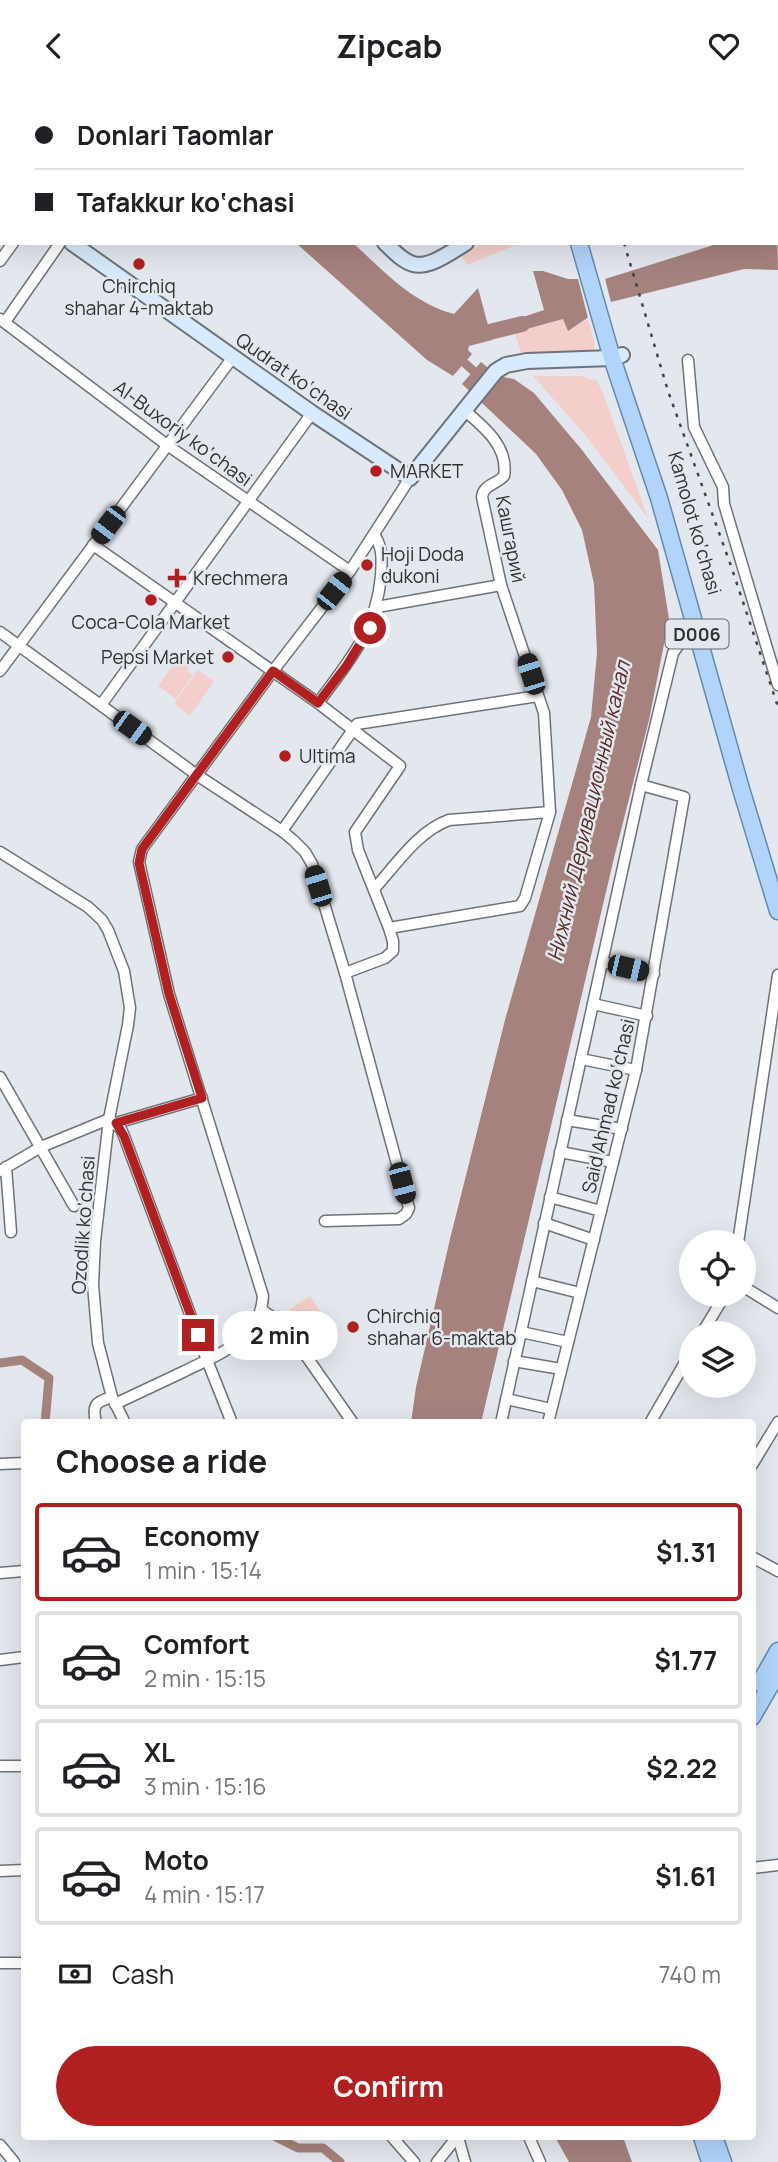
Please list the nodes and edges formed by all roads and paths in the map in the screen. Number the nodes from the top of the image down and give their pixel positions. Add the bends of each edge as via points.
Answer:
1 (12, 245) edge
2 (59, 245) edge
3 (75, 245) edge
4 (387, 245) edge
5 (462, 245) edge
6 (580, 245) edge
7 (590, 245) edge
8 (0, 261) edge
9 (2, 321) edge
10 (612, 340) junction
11 (233, 357) junction
12 (617, 357) junction
13 (688, 360) dead end
14 (464, 409) junction
15 (312, 414) junction
16 (167, 445) junction
17 (410, 478) junction
18 (248, 501) junction
19 (374, 534) junction
20 (93, 545) junction
21 (350, 571) junction
22 (501, 585) junction
23 (174, 603) junction
24 (377, 607) junction
25 (0, 632) edge
26 (700, 634) junction
27 (19, 646) junction
28 (0, 671) edge
29 (273, 671) junction
30 (778, 685) edge
31 (538, 697) junction
32 (318, 703) junction
33 (101, 705) junction
34 (352, 730) junction
35 (197, 775) junction
36 (641, 785) junction
37 (550, 812) junction
38 (282, 831) junction
39 (0, 852) edge
40 (778, 880) edge
41 (374, 889) junction
42 (778, 911) edge
43 (389, 928) junction
44 (602, 962) junction
45 (345, 973) junction
46 (654, 974) junction
47 (778, 975) edge
48 (593, 1004) junction
49 (647, 1016) junction
50 (581, 1059) junction
51 (636, 1070) junction
52 (0, 1077) edge
53 (202, 1098) junction
54 (567, 1120) junction
55 (112, 1121) junction
56 (622, 1129) junction
57 (41, 1147) junction
58 (560, 1152) junction
59 (613, 1162) junction
60 (3, 1169) edge
61 (550, 1197) junction
62 (74, 1206) dead end
63 (601, 1211) junction
64 (325, 1221) dead end
65 (544, 1223) junction
66 (740, 1230) edge
67 (11, 1232) dead end
68 (594, 1240) junction
69 (532, 1281) junction
70 (580, 1293) junction
71 (756, 1294) edge
72 (778, 1308) edge
73 (262, 1310) junction
74 (521, 1332) junction
75 (568, 1342) junction
76 (207, 1360) junction
77 (514, 1361) junction
78 (561, 1369) junction
79 (679, 1373) edge
80 (506, 1399) junction
81 (113, 1400) junction
82 (551, 1409) junction
83 (95, 1419) edge
84 (123, 1419) edge
85 (230, 1419) edge
86 (352, 1419) edge
87 (502, 1419) edge
88 (549, 1419) edge
89 (652, 1419) edge
90 (778, 1422) edge
91 (756, 1458) edge
92 (21, 1463) edge
93 (0, 1464) edge
94 (756, 1559) edge
95 (21, 1570) edge
96 (778, 1571) edge
97 (0, 1573) edge
98 (778, 1651) edge
99 (21, 1657) edge
100 (0, 1660) edge
101 (774, 1673) edge
102 (756, 1691) edge
103 (756, 1709) edge
104 (0, 1766) edge
105 (21, 1766) edge
106 (778, 1864) edge
107 (756, 1867) edge
108 (21, 1870) edge
109 (0, 1871) edge
110 (0, 1963) edge
111 (21, 1963) edge
112 (394, 2140) edge
113 (455, 2140) edge
114 (458, 2140) edge
115 (530, 2140) edge
116 (703, 2140) edge
117 (715, 2140) edge
118 (0, 2145) edge
119 (14, 2162) edge
120 (414, 2162) edge
121 (437, 2162) edge
122 (464, 2162) edge
123 (540, 2162) edge
124 (710, 2162) edge
125 (723, 2162) edge

1 - 8 street
2 - 9 street
3 - 11 street, Qudrat ko‘chasi
4 - 5 street via 407,261 421,265
6 - 10 main road
7 - 10 main road
9 - 16 street, Al-Buxoriy ko‘chasi
10 - 12 main road, Kamolot ko‘chasi
11 - 15 street, Qudrat ko‘chasi
11 - 16 street
12 - 14 street via 506,365
12 - 26 main road, Kamolot ko‘chasi / D006 via 666,496
13 - 30 street via 694,427 723,487 724,504
14 - 17 street
14 - 22 street, Кашгарий via 502,453 504,476 482,492
15 - 17 street, Qudrat ko‘chasi
15 - 18 street
16 - 18 street, Al-Buxoriy ko‘chasi
16 - 20 street
17 - 19 street
18 - 21 street, Al-Buxoriy ko‘chasi
18 - 23 street
19 - 21 street
19 - 24 street via 381,544 382,561
20 - 23 street
20 - 27 street
21 - 29 street
22 - 24 street
22 - 31 street, Кашгарий
23 - 29 street
23 - 33 street
24 - 32 street via 370,628
25 - 27 street
26 - 36 street, Said Ahmad ko‘chasi via 682,640 673,653
26 - 40 main road, Kamolot ko‘chasi / D006
26 - 42 main road, D006 via 740,789
27 - 28 street
27 - 33 street
29 - 32 street
29 - 35 street
31 - 34 street via 357,724
31 - 37 street, Кашгарий via 544,713
32 - 34 street
33 - 35 street
34 - 38 street
34 - 41 street via 400,766 355,832
35 - 38 street
35 - 53 street via 142,849 139,863 169,994
36 - 44 street, Said Ahmad ko‘chasi
36 - 46 street, Said Ahmad ko‘chasi via 684,797
37 - 41 street via 439,824
37 - 43 street, Кашгарий via 522,904
38 - 45 street via 312,864
39 - 55 street via 88,907 102,920 117,949 130,1008
41 - 43 street
43 - 45 street via 393,951
44 - 46 street
44 - 48 street, Said Ahmad ko‘chasi
45 - 64 street via 409,1208 399,1219
46 - 49 street, Said Ahmad ko‘chasi
47 - 66 street
48 - 49 street
48 - 50 street, Said Ahmad ko‘chasi
49 - 51 street, Said Ahmad ko‘chasi
50 - 51 street
50 - 54 street, Said Ahmad ko‘chasi
51 - 56 street, Said Ahmad ko‘chasi
52 - 57 street, Ozodlik ko‘chasi
53 - 55 street
53 - 73 street via 263,1296
54 - 56 street
54 - 58 street, Said Ahmad ko‘chasi
55 - 57 street, Ozodlik ko‘chasi
55 - 76 street via 124,1136
55 - 81 street, Ozodlik ko‘chasi via 93,1285 96,1333
56 - 59 street, Said Ahmad ko‘chasi
57 - 60 street
57 - 62 street, Ozodlik ko‘chasi
58 - 59 street
58 - 61 street, Said Ahmad ko‘chasi
59 - 63 street, Said Ahmad ko‘chasi
60 - 67 street
61 - 63 street
61 - 65 street, Said Ahmad ko‘chasi
63 - 68 street, Said Ahmad ko‘chasi
65 - 68 street
65 - 69 street, Said Ahmad ko‘chasi
68 - 70 street, Said Ahmad ko‘chasi
69 - 70 street
69 - 74 street, Said Ahmad ko‘chasi
70 - 75 street, Said Ahmad ko‘chasi
71 - 72 street
73 - 76 street via 247,1334
73 - 86 street via 295,1340
74 - 75 street
74 - 77 street, Said Ahmad ko‘chasi
75 - 78 street, Said Ahmad ko‘chasi
76 - 81 street
76 - 85 street
77 - 78 street
77 - 80 street, Said Ahmad ko‘chasi
78 - 82 street, Said Ahmad ko‘chasi
79 - 89 street
80 - 82 street
80 - 87 street, Said Ahmad ko‘chasi
81 - 83 street via 100,1400 93,1411
81 - 84 street, Ozodlik ko‘chasi
82 - 88 street, Said Ahmad ko‘chasi
90 - 91 street
92 - 93 street
94 - 96 street
95 - 97 street
98 - 101 main road
99 - 100 street
101 - 102 main road
101 - 103 main road
104 - 105 street
106 - 107 street
108 - 109 street
110 - 111 street
112 - 120 street
113 - 121 street
114 - 122 street
115 - 123 street
116 - 124 main road
117 - 125 main road
118 - 119 street

